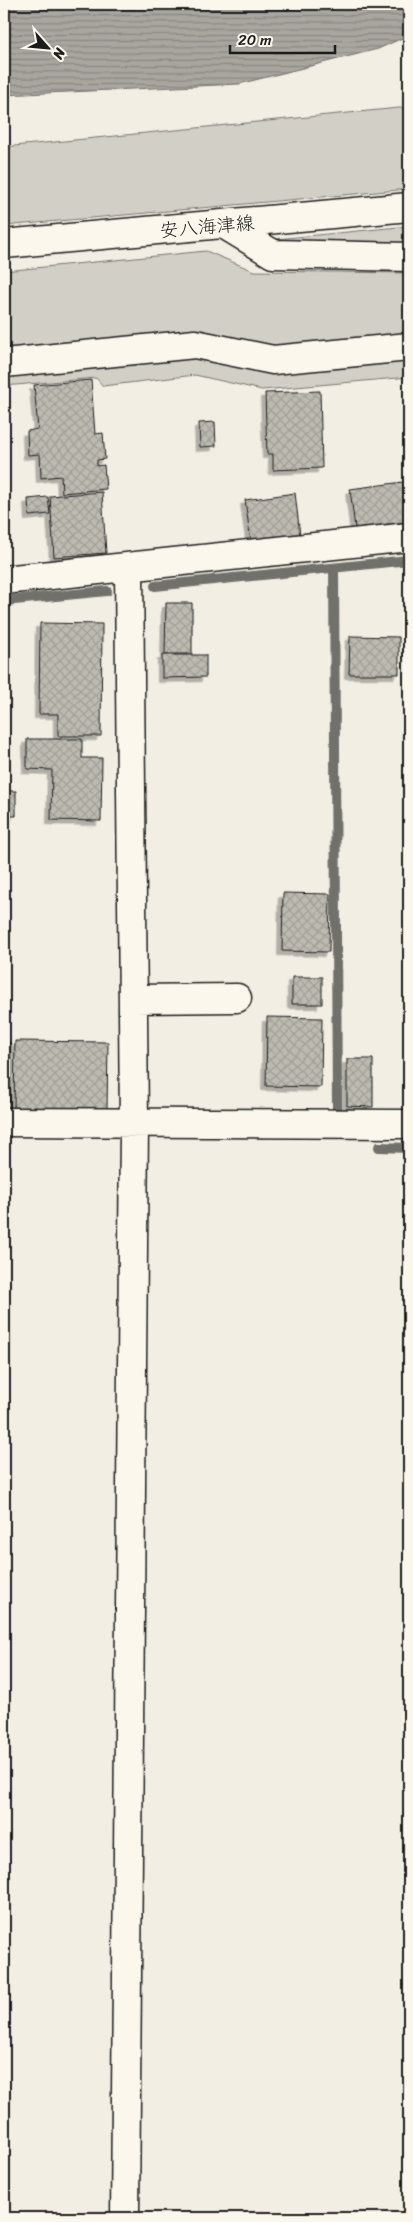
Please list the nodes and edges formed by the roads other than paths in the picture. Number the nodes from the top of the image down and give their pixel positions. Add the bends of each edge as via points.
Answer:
1 (409, 207) edge
2 (225, 225) junction
3 (4, 244) edge
4 (409, 258) edge
5 (409, 347) edge
6 (4, 363) edge
7 (409, 537) edge
8 (129, 567) junction
9 (4, 580) edge
10 (237, 998) dead end
11 (133, 999) junction
12 (4, 1122) edge
13 (134, 1124) junction
14 (409, 1124) edge
15 (125, 2218) edge

1 - 2 street, 安八海津線
2 - 3 street, 安八海津線
2 - 4 street via 273,254
5 - 6 street via 273,360 195,344
7 - 8 street
8 - 9 street
8 - 11 street
10 - 11 street
11 - 13 street
12 - 13 street
13 - 14 street
13 - 15 street

